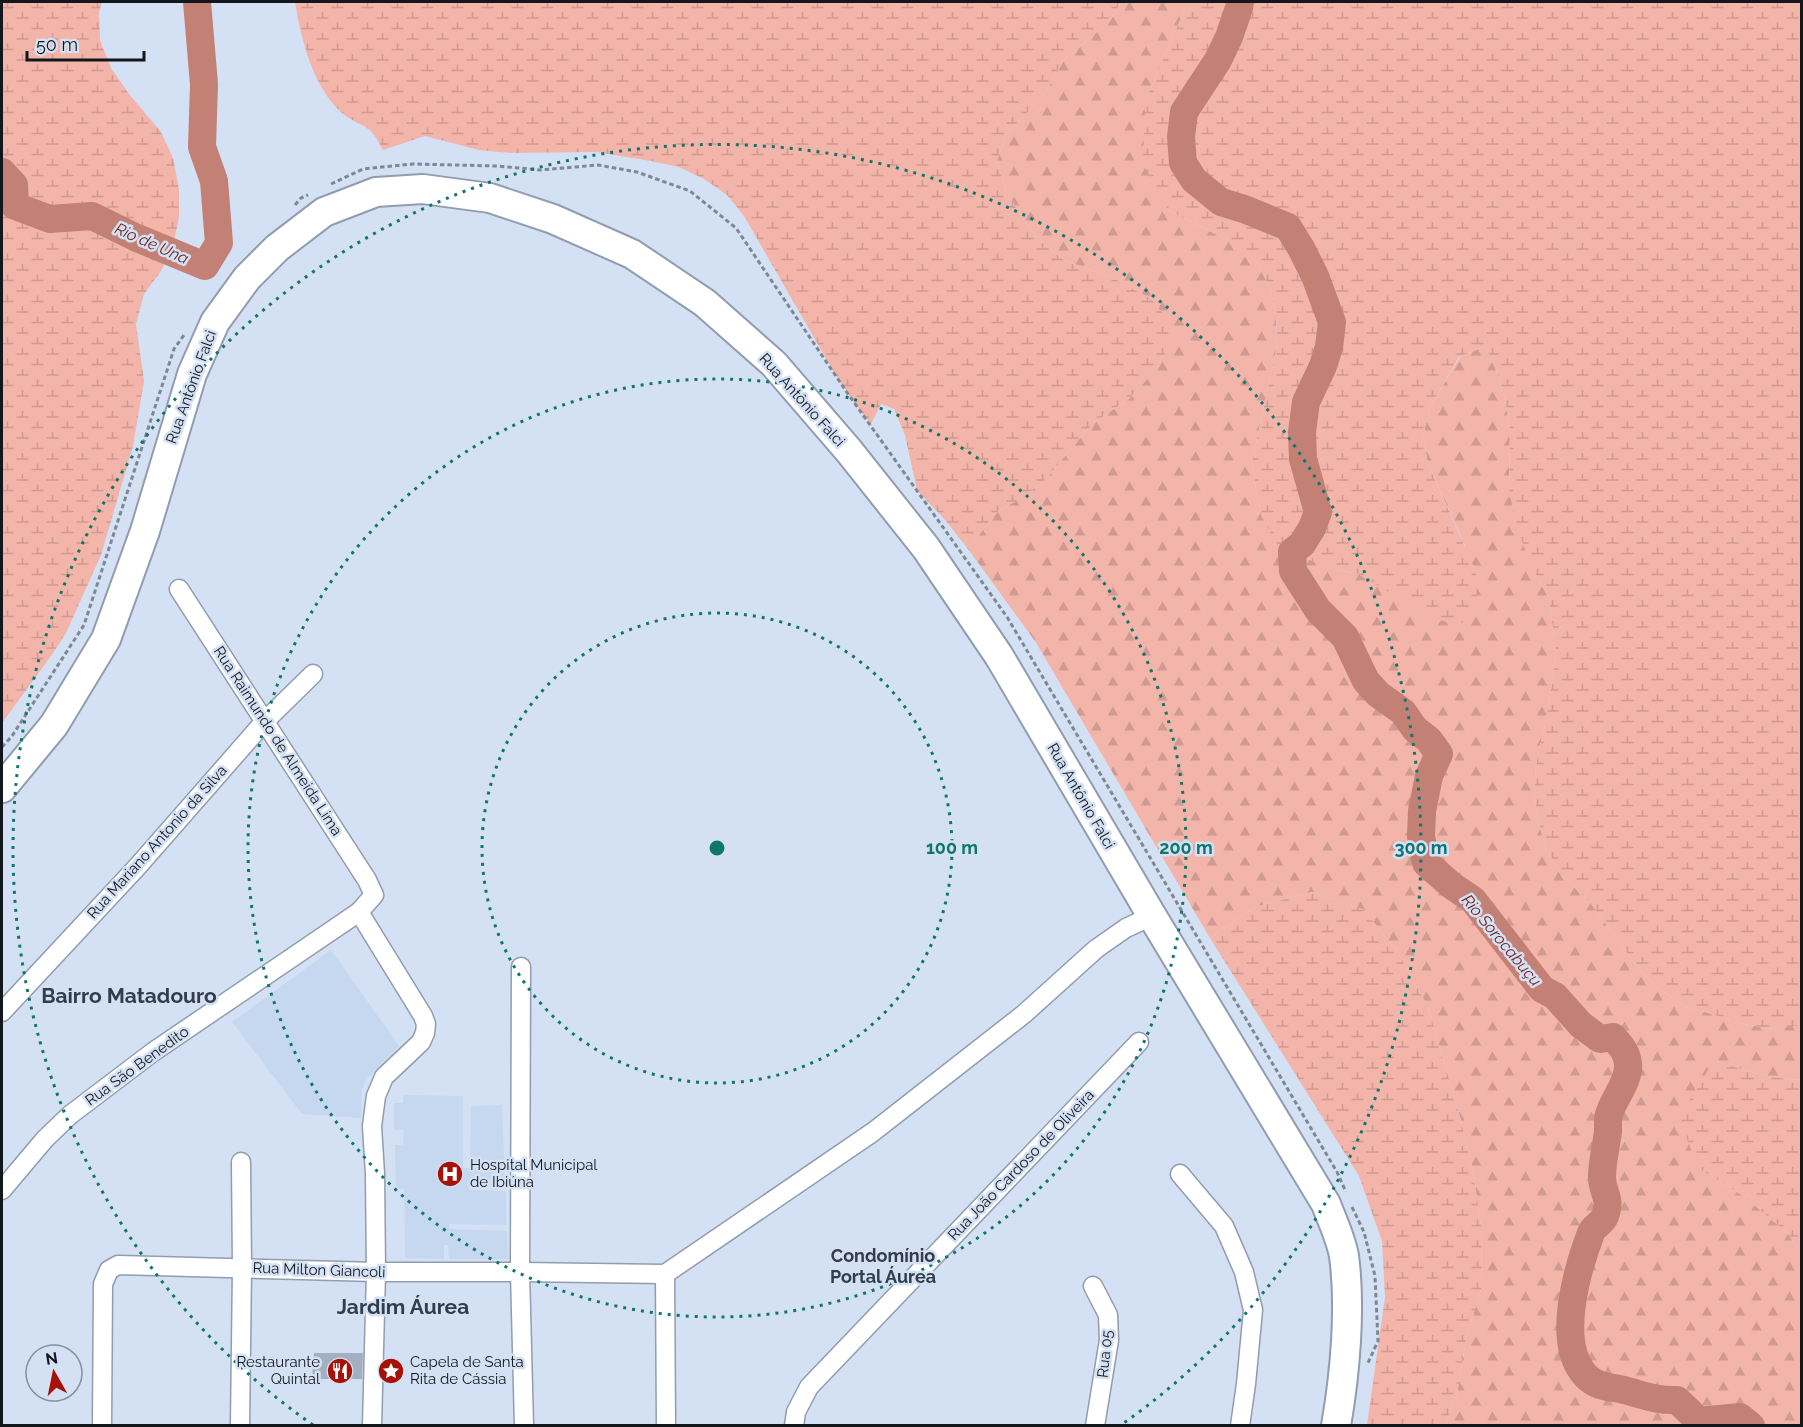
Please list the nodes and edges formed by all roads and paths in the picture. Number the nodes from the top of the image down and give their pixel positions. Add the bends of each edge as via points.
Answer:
1 (321, 189) dead end
2 (311, 194) dead end
3 (293, 207) dead end
4 (187, 331) dead end
5 (179, 589) dead end
6 (313, 674) dead end
7 (265, 721) junction
8 (2, 747) edge
9 (2, 788) edge
10 (374, 895) joint
11 (359, 912) junction
12 (1152, 916) junction
13 (520, 967) dead end
14 (2, 1012) edge
15 (1138, 1042) dead end
16 (241, 1162) dead end
17 (1179, 1174) dead end
18 (2, 1190) edge
19 (1346, 1192) dead end
20 (1350, 1202) dead end
21 (242, 1268) junction
22 (376, 1272) junction
23 (520, 1272) junction
24 (665, 1274) junction
25 (1093, 1286) dead end
26 (1365, 1367) dead end
27 (102, 1425) edge
28 (240, 1425) edge
29 (372, 1425) edge
30 (524, 1425) edge
31 (666, 1425) edge
32 (794, 1425) edge
33 (1095, 1425) edge
34 (1240, 1425) edge
35 (1336, 1425) edge

1 - 19 path via 363,169 413,164 540,170 598,165 637,172 690,191 736,228 1007,617
2 - 3 path
4 - 8 path via 174,349 84,625
5 - 7 street, Rua Raimundo de Almeida Lima
6 - 7 street, Rua Mariano Antonio da Silva
7 - 10 street, Rua Raimundo de Almeida Lima
7 - 14 street, Rua Mariano Antonio da Silva via 138,866
9 - 12 main road, Rua Antônio Falci via 54,725 106,639 145,531 192,374 215,322 269,255 324,212 376,192 423,189 490,198 554,219 632,254 705,303 774,364 926,548 999,656
10 - 11 street, Rua São Benedito
11 - 18 street, Rua São Benedito via 153,1052 70,1115
11 - 22 street via 426,1024 421,1042 384,1077 376,1096 372,1126
12 - 24 street via 1096,949 1024,1014 873,1132
12 - 35 main road, Rua Antônio Falci via 1326,1204 1343,1253 1348,1301
13 - 23 street
15 - 32 street, Rua João Cardoso de Oliveira via 809,1386
16 - 21 street
17 - 34 street via 1224,1226 1244,1272 1253,1310
20 - 26 path via 1364,1232 1375,1276 1378,1341
21 - 22 street, Rua Milton Giancoli
21 - 27 street, Rua Milton Giancoli via 118,1265 109,1270 103,1284
21 - 28 street
22 - 23 street, Rua Milton Giancoli
22 - 29 street
23 - 24 street, Rua Milton Giancoli
23 - 30 street
24 - 31 street
25 - 33 street, Rua 05 via 1107,1314 1109,1340

